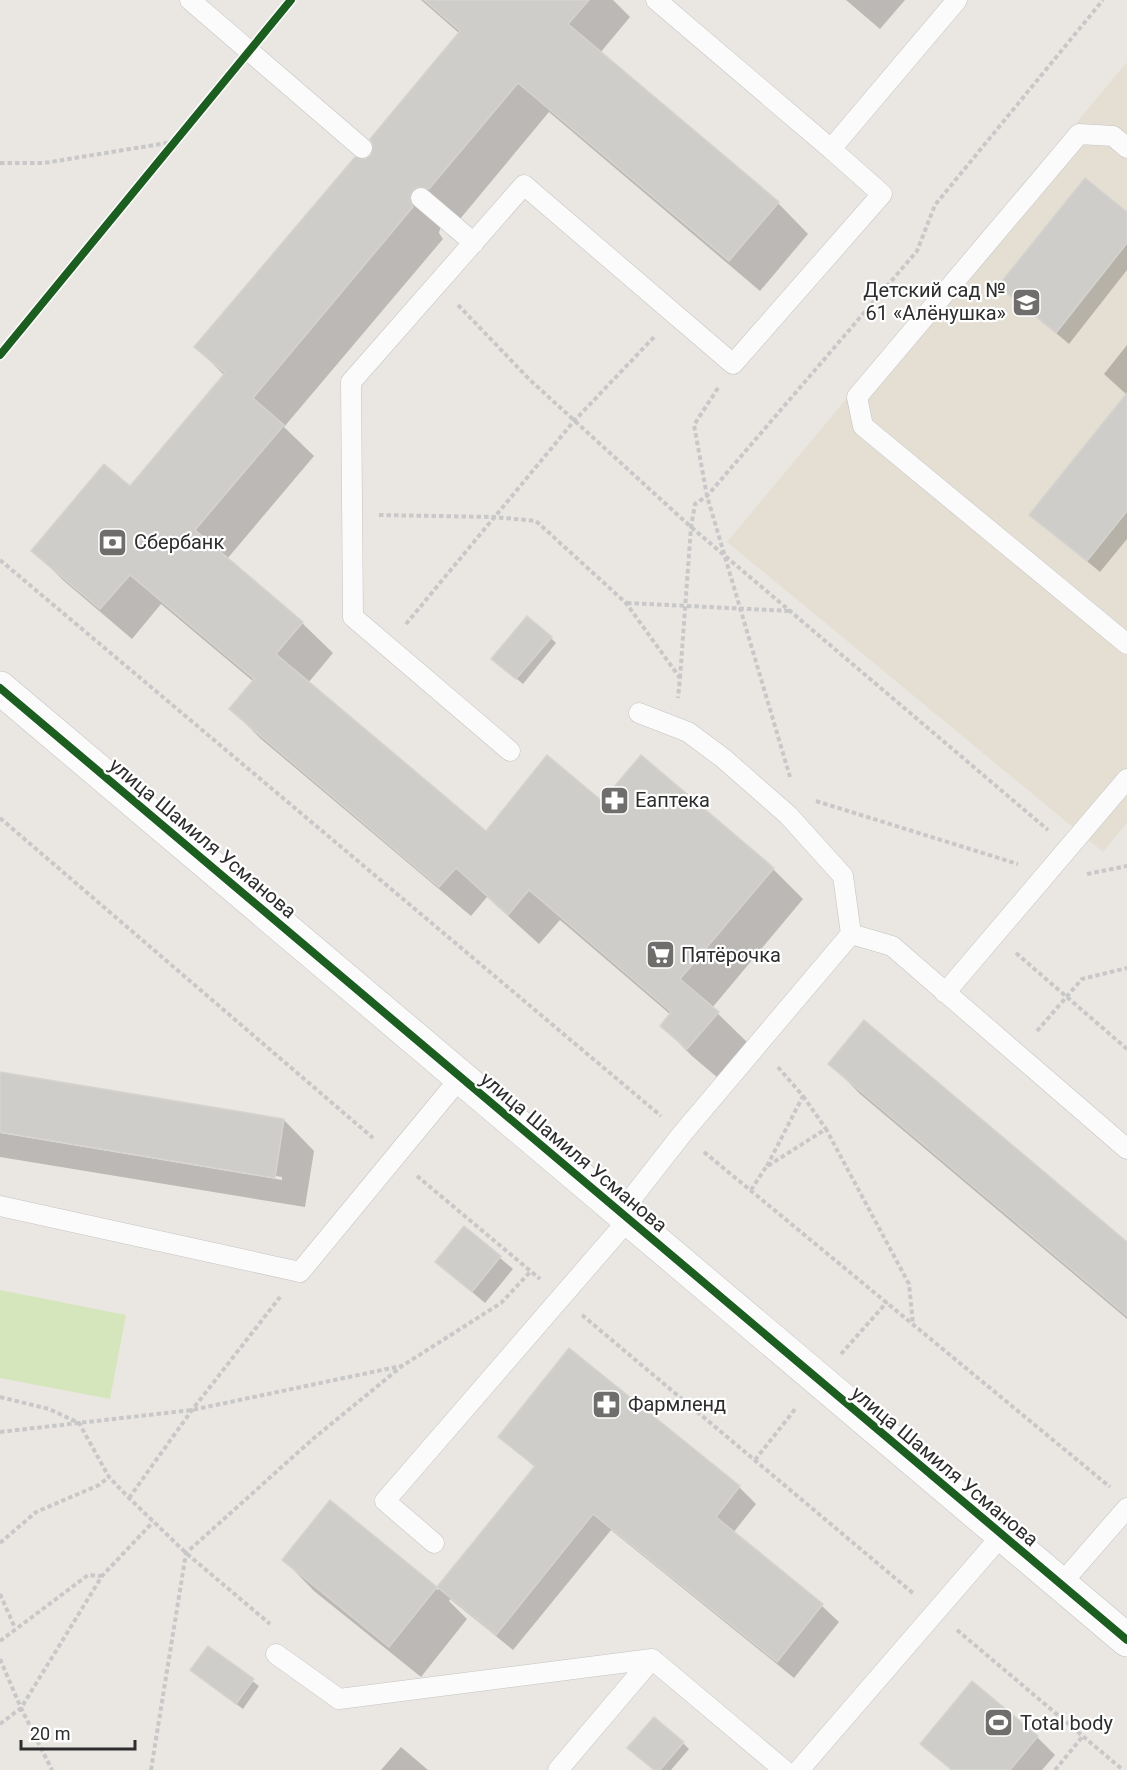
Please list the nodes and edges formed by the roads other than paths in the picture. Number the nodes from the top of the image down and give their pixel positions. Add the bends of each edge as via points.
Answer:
1 (190, 0) edge
2 (656, 0) edge
3 (957, 0) edge
4 (363, 148) dead end
5 (1127, 148) edge
6 (831, 149) junction
7 (421, 198) dead end
8 (474, 243) junction
9 (1127, 644) edge
10 (0, 688) edge
11 (639, 713) dead end
12 (510, 751) dead end
13 (1127, 779) edge
14 (851, 934) junction
15 (945, 993) junction
16 (460, 1078) junction
17 (1127, 1149) edge
18 (0, 1206) edge
19 (625, 1216) junction
20 (1123, 1501) edge
21 (1002, 1535) junction
22 (434, 1543) dead end
23 (1060, 1584) junction
24 (1127, 1640) edge
25 (276, 1654) road end
26 (652, 1659) junction
27 (558, 1770) edge
28 (784, 1770) edge
29 (799, 1770) edge

1 - 4 lane
2 - 6 lane
3 - 6 lane
5 - 9 lane via 1113,136 1079,134 857,397 862,426
6 - 8 lane via 882,194 733,364 524,185
7 - 8 lane
8 - 12 lane via 351,381 353,617
10 - 16 street, улица Шамиля Усманова
11 - 14 lane via 688,732 788,815 843,876
13 - 15 lane
14 - 15 lane via 892,946
14 - 19 lane via 682,1134
15 - 17 lane
16 - 18 lane via 300,1272
16 - 19 street, улица Шамиля Усманова
19 - 21 street, улица Шамиля Усманова
19 - 22 lane via 385,1501
20 - 23 lane
21 - 23 street, улица Шамиля Усманова
21 - 29 lane
23 - 24 street, улица Шамиля Усманова
25 - 26 lane via 339,1699
26 - 27 lane
26 - 28 lane

